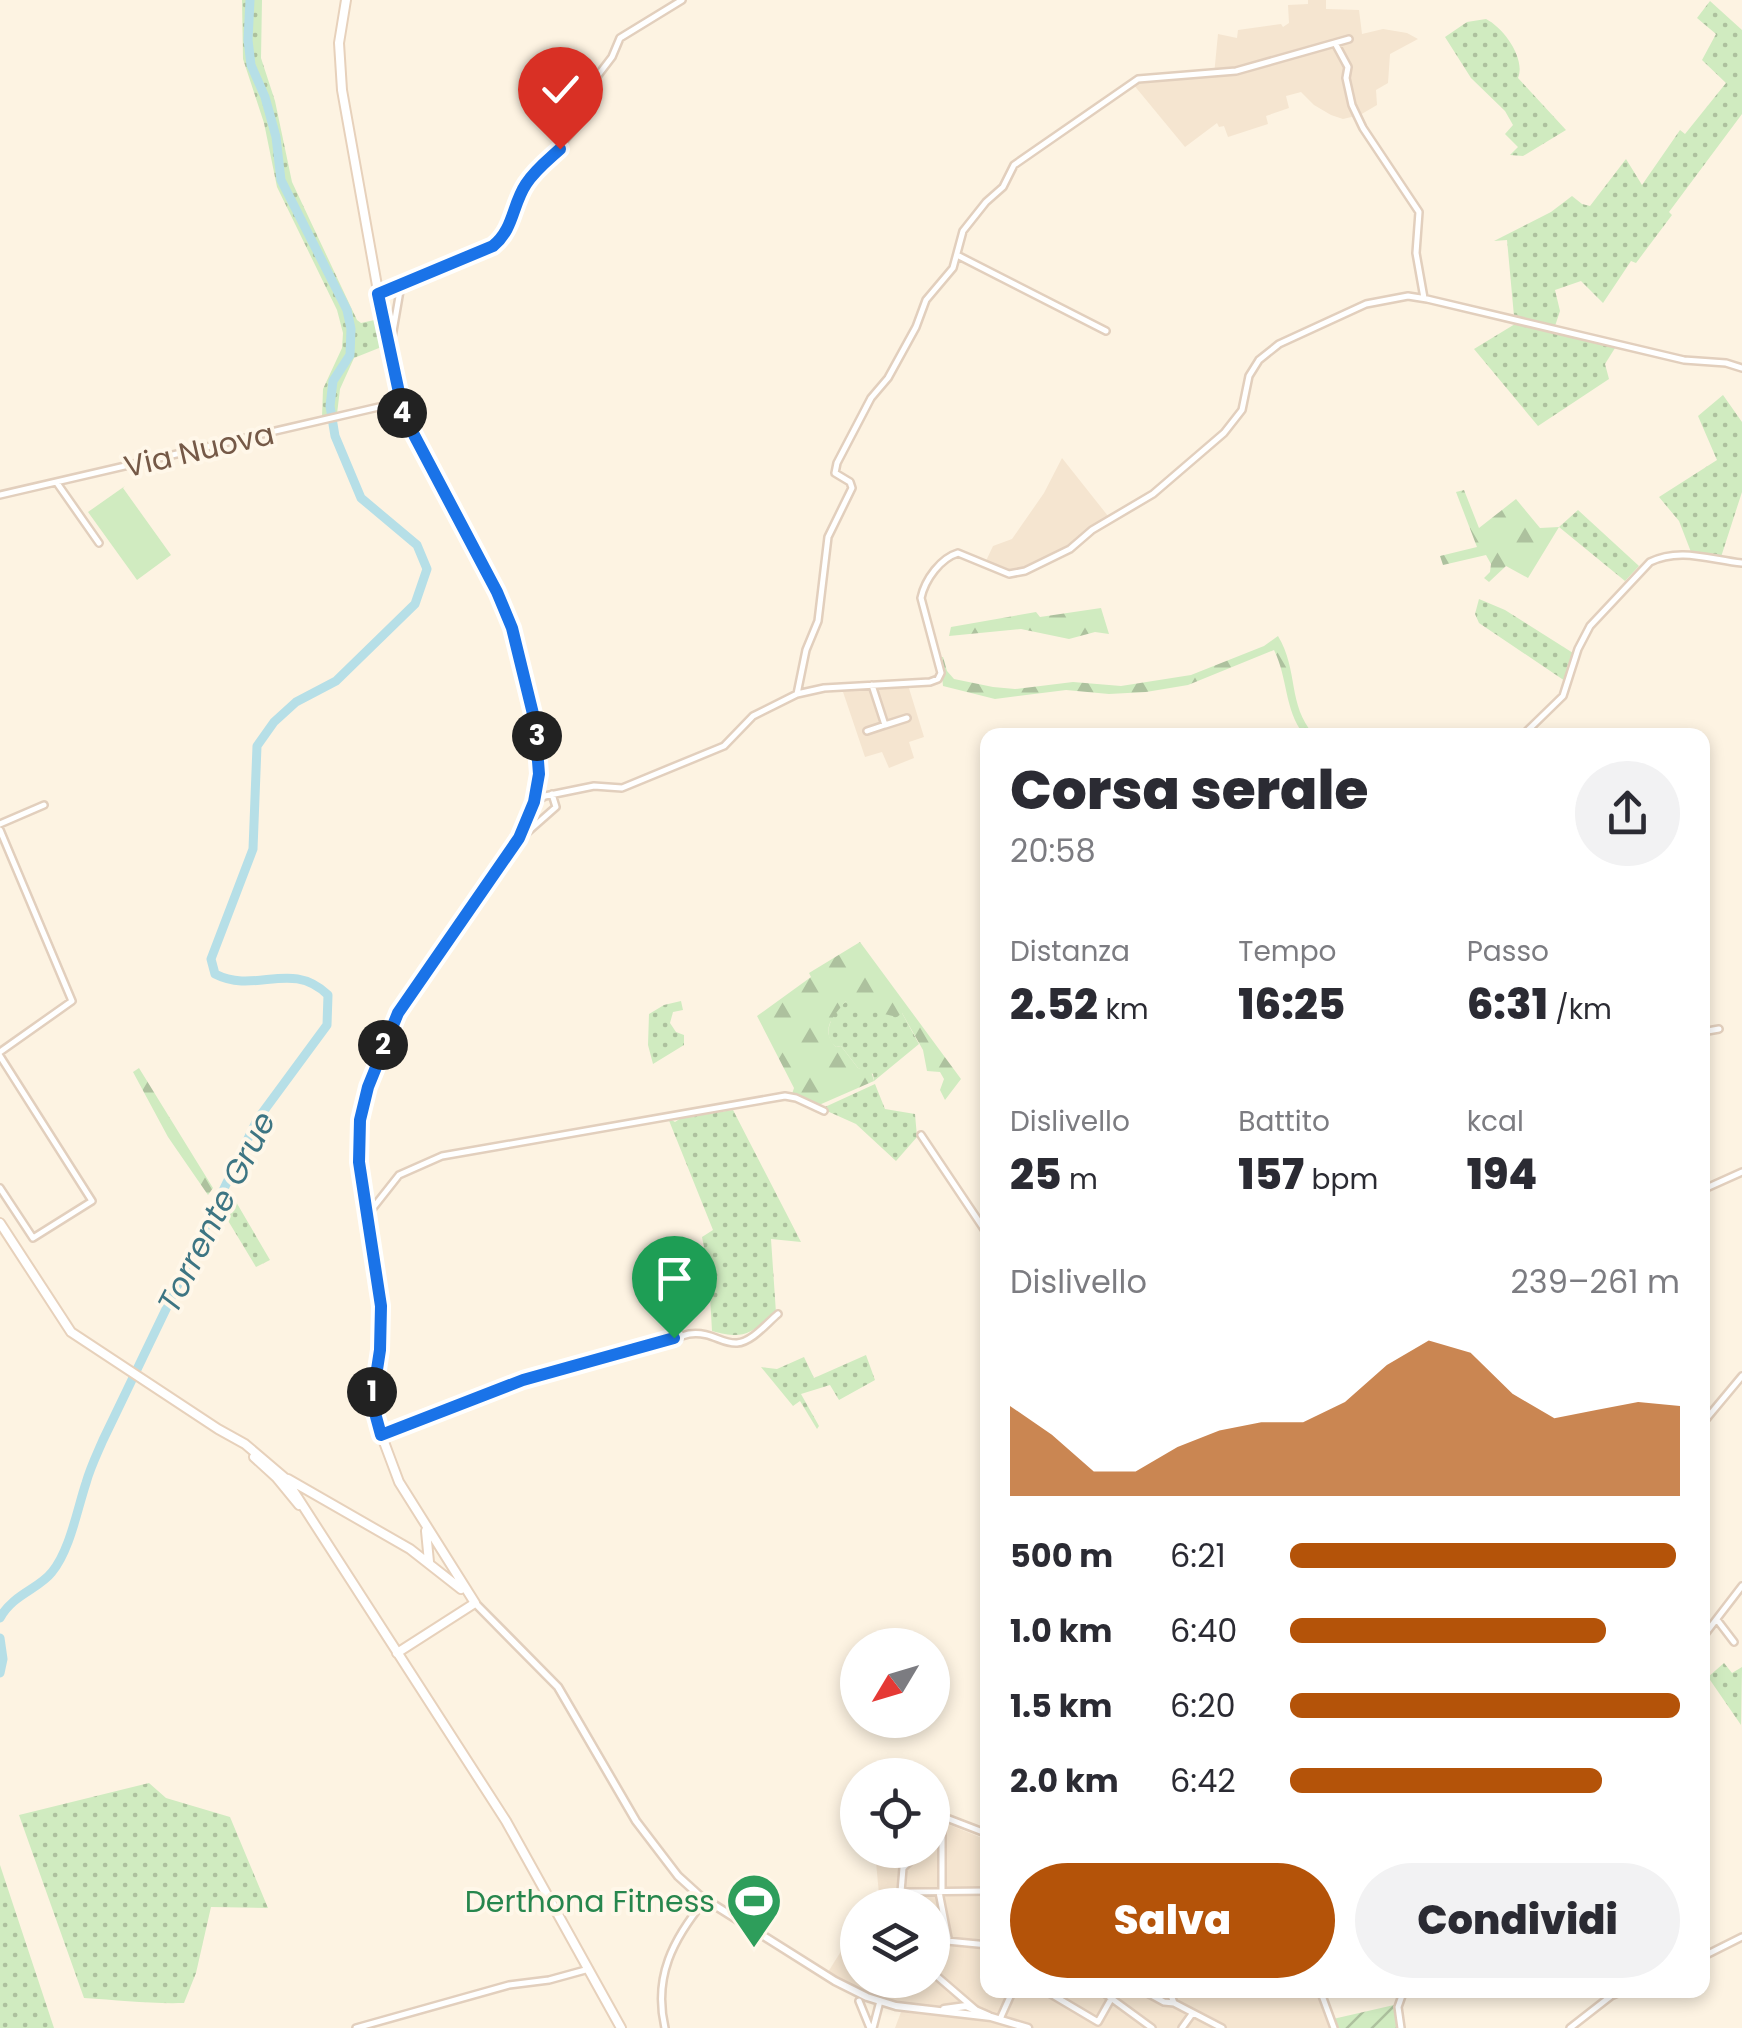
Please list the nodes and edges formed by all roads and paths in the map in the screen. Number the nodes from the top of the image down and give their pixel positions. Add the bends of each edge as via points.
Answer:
1 (346, 0) edge
2 (682, 0) edge
3 (1350, 39) dead end
4 (1334, 42) junction
5 (959, 256) junction
6 (401, 285) junction
7 (378, 294) junction
8 (1424, 298) junction
9 (1106, 331) dead end
10 (392, 336) dead end
11 (1742, 368) edge
12 (398, 402) junction
13 (56, 483) junction
14 (0, 496) edge
15 (99, 544) dead end
16 (1742, 563) edge
17 (872, 684) junction
18 (797, 694) junction
19 (907, 718) dead end
20 (886, 725) junction
21 (1530, 728) edge
22 (867, 731) dead end
23 (552, 794) junction
24 (534, 802) junction
25 (44, 804) dead end
26 (0, 827) edge
27 (519, 838) junction
28 (1719, 1028) dead end
29 (1710, 1030) edge
30 (0, 1054) edge
31 (824, 1111) dead end
32 (921, 1135) dead end
33 (1742, 1172) edge
34 (1710, 1186) edge
35 (0, 1188) edge
36 (367, 1216) junction
37 (979, 1219) edge
38 (0, 1223) edge
39 (778, 1314) dead end
40 (1742, 1376) edge
41 (1710, 1414) edge
42 (381, 1435) junction
43 (281, 1477) junction
44 (294, 1490) junction
45 (319, 1496) junction
46 (305, 1506) junction
47 (426, 1530) junction
48 (329, 1545) junction
49 (410, 1549) junction
50 (440, 1550) junction
51 (431, 1563) junction
52 (1742, 1586) edge
53 (475, 1603) junction
54 (1717, 1620) junction
55 (1710, 1628) edge
56 (1734, 1642) dead end
57 (396, 1653) junction
58 (950, 1819) edge
59 (980, 1831) edge
60 (980, 1891) edge
61 (950, 1892) edge
62 (705, 1900) junction
63 (1742, 1937) edge
64 (950, 1941) edge
65 (980, 1943) edge
66 (1710, 1952) edge
67 (589, 1969) junction
68 (950, 1986) edge
69 (961, 1994) junction
70 (1008, 1998) edge
71 (1058, 1998) edge
72 (1157, 1998) edge
73 (1172, 1998) edge
74 (1323, 1998) edge
75 (1401, 1998) edge
76 (1609, 1998) edge
77 (1111, 2000) joint
78 (859, 2001) dead end
79 (880, 2001) junction
80 (1174, 2003) junction
81 (967, 2010) junction
82 (1192, 2014) junction
83 (996, 2018) junction
84 (356, 2028) edge
85 (620, 2028) edge
86 (666, 2028) edge
87 (871, 2028) edge
88 (1027, 2028) edge
89 (1152, 2028) edge
90 (1182, 2028) edge
91 (1222, 2028) edge
92 (1334, 2028) edge
93 (1400, 2028) edge
94 (1570, 2028) edge

1 - 7 main road via 339,43 342,90
2 - 6 street via 620,38 583,96 578,125 524,186 504,238
3 - 4 street
4 - 5 street via 1236,71 1138,79 1014,165 963,230
4 - 8 street via 1348,67 1362,128 1419,212 1416,253
5 - 9 street
5 - 18 street via 926,300 837,463 835,473 852,488 828,536 818,621
6 - 7 street
6 - 10 street
7 - 12 main road
8 - 11 street
8 - 17 street via 1366,304 1279,344 1248,376 1242,410 1224,433 1153,494 1070,549 1008,574 958,553 944,559 921,598 938,679
12 - 13 street, Via Nuova
12 - 24 main road via 512,628 538,740
13 - 14 street, Via Nuova
13 - 15 street
16 - 21 street via 1690,554 1650,562 1590,626 1563,696
17 - 18 street
17 - 20 street
18 - 23 street via 753,716 724,746 622,788
19 - 20 street
20 - 22 street
23 - 24 street
23 - 27 street via 556,807
24 - 27 main road
25 - 26 street
26 - 30 street via 72,1001
27 - 36 main road via 387,1036 357,1142
28 - 29 street
30 - 35 street via 92,1201 33,1238
31 - 36 street via 785,1096 442,1156 399,1175
32 - 37 street
33 - 34 street
36 - 42 main road via 381,1306 372,1402
38 - 43 main road via 72,1332
39 - 42 street via 742,1342 689,1334 523,1380
40 - 41 street
42 - 47 main road
43 - 44 main road
43 - 45 main road
43 - 48 main road
44 - 45 main road
44 - 46 main road
45 - 46 main road
45 - 49 main road
46 - 48 main road
47 - 49 main road via 422,1543
47 - 50 main road
47 - 51 main road
48 - 57 main road
49 - 51 main road
50 - 51 main road via 439,1561
50 - 53 main road
51 - 53 main road
52 - 54 street
53 - 57 main road
53 - 62 street via 558,1688 636,1821
54 - 55 street
54 - 56 street
57 - 67 main road via 506,1822
58 - 59 street
60 - 61 street
62 - 79 street
62 - 86 street via 676,1938 663,1970
63 - 66 street
64 - 65 street
67 - 84 street
67 - 85 main road
68 - 69 street
69 - 81 street
69 - 81 street
70 - 83 street
71 - 77 street via 1098,2022
72 - 80 street
73 - 80 street
74 - 92 street
75 - 93 street
76 - 94 street
77 - 89 street
78 - 87 street
79 - 81 street
79 - 87 street
80 - 82 street
81 - 83 street
82 - 90 street
82 - 91 street
83 - 88 street

